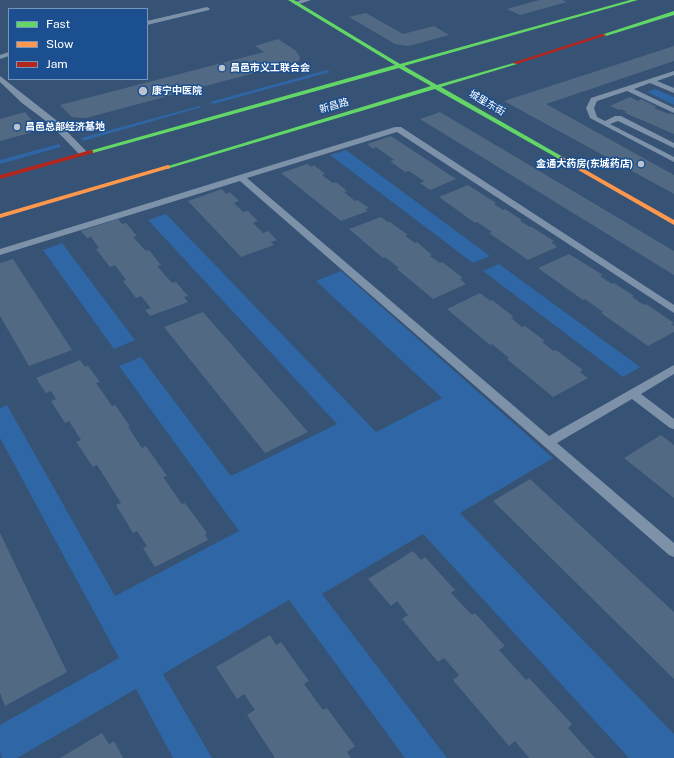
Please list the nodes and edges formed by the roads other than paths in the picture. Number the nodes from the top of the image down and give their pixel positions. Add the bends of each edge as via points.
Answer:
1 (308, 0) edge
2 (636, 0) edge
3 (293, 2) edge
4 (207, 9) dead end
5 (674, 14) edge
6 (148, 23) edge
7 (398, 65) junction
8 (674, 73) edge
9 (0, 78) edge
10 (652, 81) junction
11 (437, 87) junction
12 (628, 89) junction
13 (674, 91) edge
14 (674, 111) edge
15 (605, 123) junction
16 (674, 146) edge
17 (83, 153) junction
18 (674, 160) edge
19 (0, 177) edge
20 (241, 177) junction
21 (0, 216) edge
22 (674, 223) edge
23 (0, 252) edge
24 (674, 310) edge
25 (674, 368) edge
26 (632, 393) junction
27 (674, 425) edge
28 (548, 442) junction
29 (674, 551) edge

1 - 3 lane
2 - 7 main road, 新昌路
3 - 7 main road, 城里东街
4 - 6 lane
5 - 11 main road, 新昌路
7 - 11 main road, 城里东街
7 - 17 main road, 新昌路
8 - 10 lane
9 - 17 lane via 53,122
10 - 12 lane
10 - 13 lane
11 - 21 main road, 新昌路
11 - 22 main road, 城里东街
12 - 14 lane
12 - 15 lane via 594,100 590,108 594,118
15 - 16 lane via 618,118
15 - 18 lane
17 - 19 main road, 新昌路
20 - 23 lane
20 - 24 lane via 398,129
20 - 28 lane
25 - 26 lane
26 - 27 lane
26 - 28 lane
28 - 29 lane

